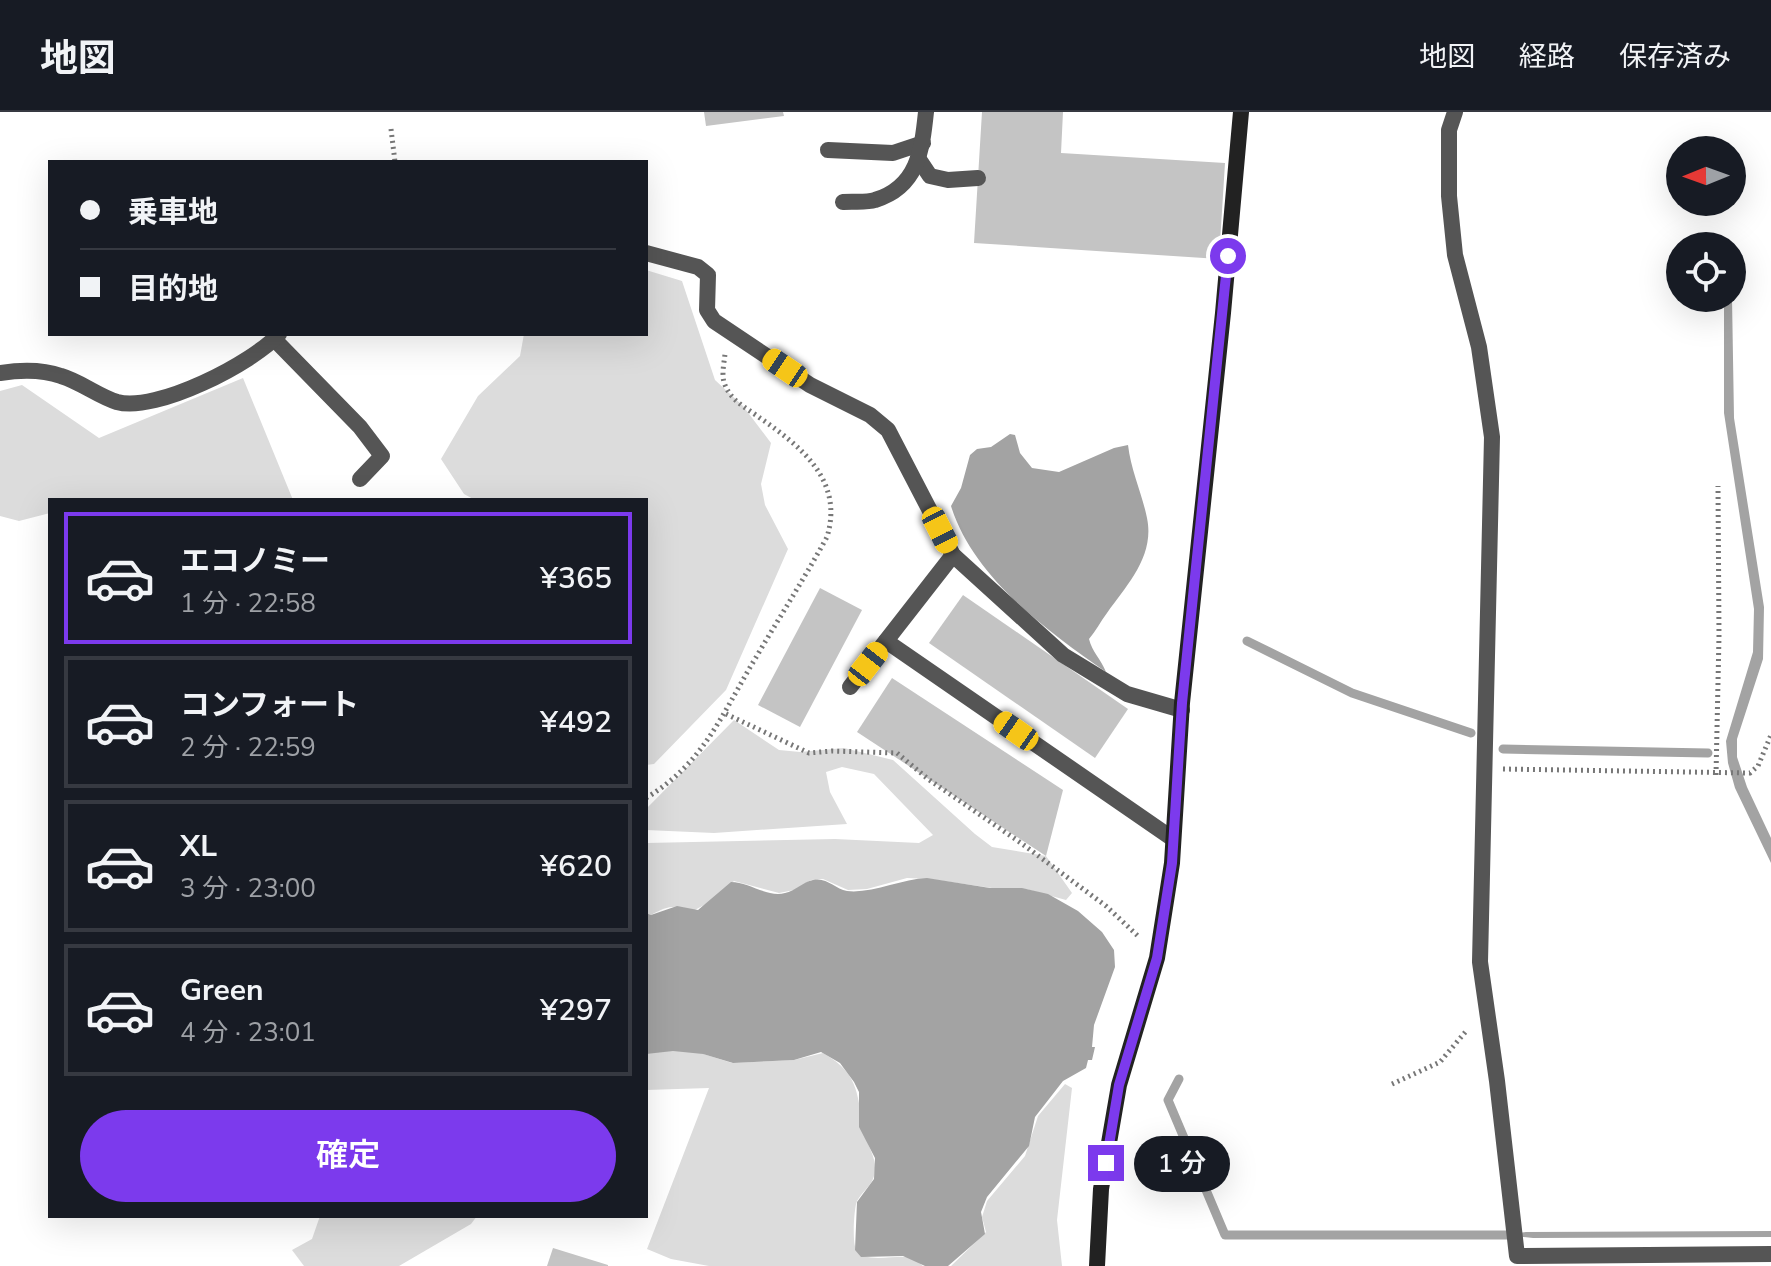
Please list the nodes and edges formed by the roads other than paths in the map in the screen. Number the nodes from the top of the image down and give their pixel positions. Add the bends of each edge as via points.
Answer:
1 (926, 112) edge
2 (1241, 112) edge
3 (1455, 112) edge
4 (828, 150) dead end
5 (920, 150) junction
6 (978, 178) dead end
7 (843, 202) dead end
8 (648, 254) edge
9 (276, 336) edge
10 (0, 373) edge
11 (360, 479) dead end
12 (953, 555) junction
13 (886, 641) junction
14 (850, 687) dead end
15 (1182, 710) junction
16 (1173, 839) junction
17 (1767, 1258) edge
18 (1097, 1266) edge

1 - 5 street
2 - 15 street
3 - 17 street via 1449,130 1455,255 1479,347 1492,437 1480,962 1517,1256
4 - 5 street
5 - 6 street via 930,176
5 - 7 street via 903,186 874,200
8 - 12 street via 698,267 708,275 707,310 714,321 888,430
9 - 10 street via 220,376 160,399 120,403 61,376 24,369
9 - 11 street via 382,456
12 - 13 street
12 - 15 street via 1063,655 1127,694
13 - 14 street
13 - 16 street
15 - 16 street
16 - 18 street via 1157,955 1119,1085 1101,1189

